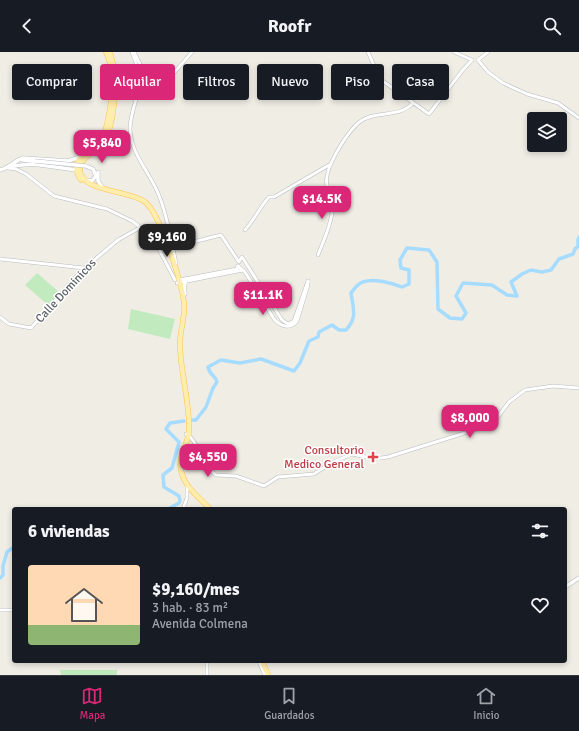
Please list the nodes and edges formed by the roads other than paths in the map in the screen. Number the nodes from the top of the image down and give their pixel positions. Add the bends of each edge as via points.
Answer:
1 (106, 52) edge
2 (110, 52) edge
3 (133, 52) edge
4 (192, 52) edge
5 (368, 52) edge
6 (454, 52) edge
7 (488, 52) edge
8 (472, 60) junction
9 (478, 60) junction
10 (137, 64) edge
11 (140, 64) edge
12 (175, 72) edge
13 (137, 100) edge
14 (413, 103) junction
15 (579, 118) edge
16 (80, 157) junction
17 (18, 160) junction
18 (30, 161) junction
19 (68, 161) junction
20 (329, 165) junction
21 (17, 166) junction
22 (86, 166) junction
23 (9, 167) junction
24 (68, 168) junction
25 (0, 170) edge
26 (77, 170) junction
27 (81, 176) junction
28 (103, 188) junction
29 (141, 227) junction
30 (245, 230) dead end
31 (172, 247) junction
32 (318, 255) dead end
33 (0, 259) edge
34 (172, 259) junction
35 (238, 261) junction
36 (238, 266) junction
37 (177, 267) joint
38 (84, 268) junction
39 (243, 270) junction
40 (177, 281) junction
41 (186, 281) junction
42 (183, 298) junction
43 (0, 317) edge
44 (579, 388) edge
45 (187, 435) junction
46 (187, 487) junction
47 (184, 507) edge
48 (204, 507) edge
49 (208, 507) edge
50 (579, 578) edge
51 (567, 585) edge
52 (0, 610) edge
53 (12, 610) edge
54 (207, 663) edge
55 (262, 663) edge
56 (207, 675) edge
57 (267, 675) edge

1 - 16 main road via 113,79 105,132 100,142
2 - 27 main road via 116,84 109,130 101,146 83,159
3 - 10 street
3 - 11 street
4 - 12 street
5 - 14 street via 380,79
6 - 8 street
7 - 9 street
8 - 9 street
8 - 14 street via 429,114
9 - 15 street via 488,72 503,83 527,94 554,101
13 - 31 street via 131,136 139,159 160,197 170,228
14 - 20 street via 406,110 371,117 357,124
16 - 19 main road
16 - 26 main road
17 - 18 main road
17 - 19 main road via 26,158
17 - 23 main road
18 - 21 main road
18 - 22 main road, bridge
19 - 24 main road via 71,164
20 - 30 street via 274,197 269,197
20 - 32 street via 326,184 333,208
21 - 23 main road
21 - 24 main road via 33,164
21 - 29 street via 54,196 107,209
22 - 27 main road via 95,171 96,176 92,181 87,181
22 - 28 main road via 95,168 98,181
23 - 25 main road
24 - 26 main road
26 - 40 main road via 79,178 88,186 134,199 149,209 157,223
27 - 28 main road via 89,184
28 - 34 main road via 139,198 149,205 159,222
29 - 38 street, Calle Dominicos via 118,240
29 - 40 street via 152,236
31 - 35 street via 221,235
31 - 37 street
33 - 38 street
34 - 37 main road
34 - 40 main road
35 - 36 street
35 - 39 street via 242,257 286,323 294,321 308,281 297,321 285,326 276,322
36 - 39 street
36 - 40 street
38 - 43 street, Calle Dominicos via 31,328 9,324
39 - 41 street
40 - 41 street
40 - 42 main road
40 - 45 main road via 182,306 177,345
41 - 42 main road
42 - 45 main road via 184,318 180,349 188,403
44 - 45 street via 553,386 525,390 509,402 490,425 392,456 381,458 352,454 314,474 278,477 264,486 236,476 216,475 201,462 201,452
45 - 46 main road via 179,454 178,466 180,478
45 - 49 main road via 181,458 182,474
46 - 47 street
46 - 48 main road
50 - 51 main road
52 - 53 street
54 - 56 street
55 - 57 main road

